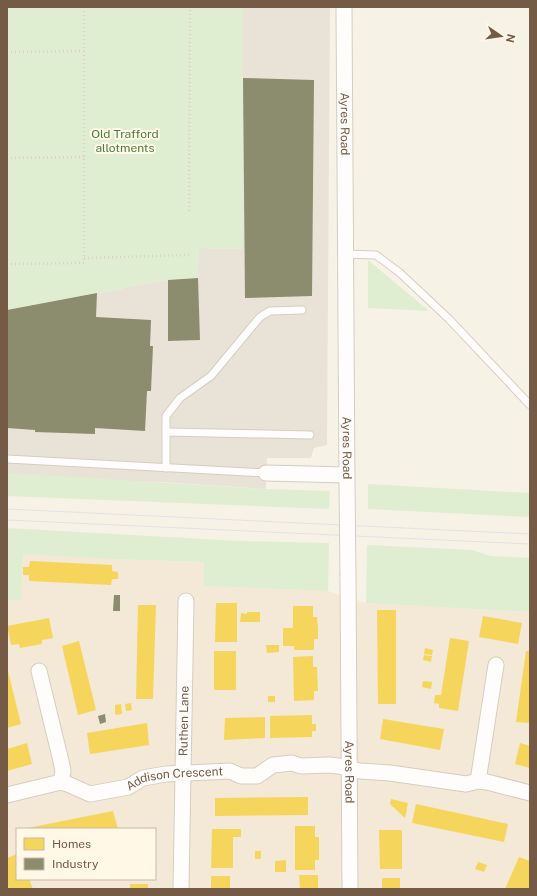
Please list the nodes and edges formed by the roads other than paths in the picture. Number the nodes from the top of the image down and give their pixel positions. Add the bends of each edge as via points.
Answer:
1 (344, 7) edge
2 (345, 254) junction
3 (302, 310) dead end
4 (530, 405) edge
5 (166, 432) junction
6 (310, 435) dead end
7 (7, 459) edge
8 (166, 468) junction
9 (266, 473) joint
10 (347, 479) junction
11 (186, 601) dead end
12 (496, 665) dead end
13 (39, 671) dead end
14 (350, 768) junction
15 (183, 774) junction
16 (478, 781) junction
17 (61, 782) junction
18 (530, 793) edge
19 (7, 795) edge
20 (181, 889) edge
21 (350, 889) edge

1 - 2 street, Ayres Road
2 - 4 lane via 376,255 400,272 449,319
2 - 10 street, Ayres Road
3 - 5 lane via 270,311 260,316 211,376 180,398 166,416
5 - 6 lane
5 - 8 lane
7 - 8 lane
8 - 9 lane
9 - 10 street
10 - 14 street, Ayres Road, bridge
11 - 15 street, Ruthen Lane
12 - 16 street
13 - 17 street via 62,766
14 - 15 street, Addison Crescent via 292,764 273,765 257,776 241,776 230,771
14 - 16 street, Addison Crescent via 466,784
14 - 21 street, Ayres Road
15 - 17 street, Addison Crescent via 142,778 128,788 90,794
15 - 20 street, Ruthen Lane
16 - 18 street, Addison Crescent
17 - 19 street

